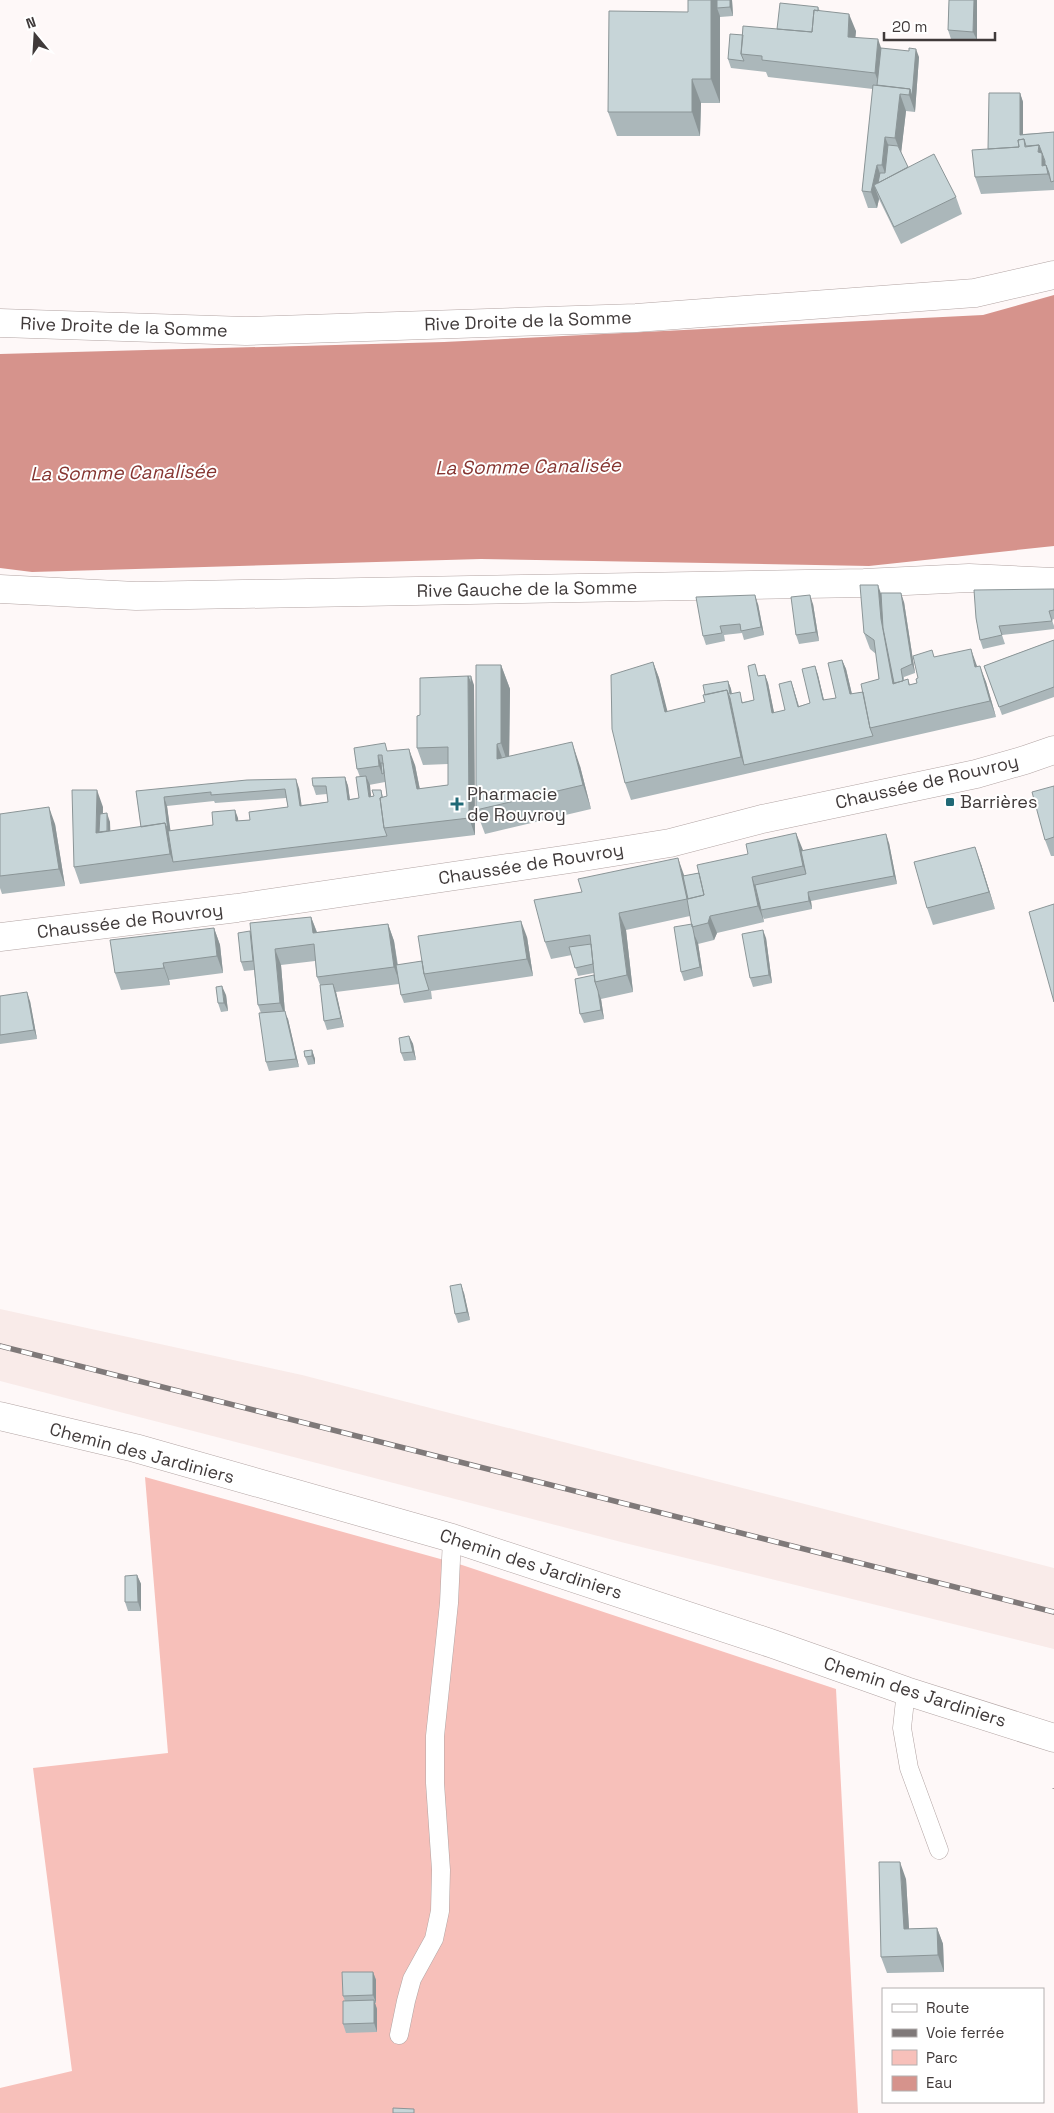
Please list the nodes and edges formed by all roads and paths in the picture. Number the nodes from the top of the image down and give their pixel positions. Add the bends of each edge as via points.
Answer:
1 (1054, 275) edge
2 (0, 323) edge
3 (1054, 582) edge
4 (0, 589) edge
5 (1054, 750) edge
6 (0, 937) edge
7 (0, 1416) edge
8 (452, 1538) junction
9 (906, 1691) junction
10 (1054, 1738) edge
11 (939, 1850) dead end
12 (399, 2035) dead end

1 - 2 street, Rive Droite de la Somme via 975,293 636,318 246,331
3 - 4 street, Rive Gauche de la Somme via 969,578 864,583 136,596
5 - 6 street, Chaussée de Rouvroy via 976,774 762,819 670,843 237,908
7 - 8 street, Chemin des Jardiniers via 135,1448
8 - 9 street, Chemin des Jardiniers
8 - 12 lane via 449,1603 435,1736 440,1911 434,1939 412,1979
9 - 10 street, Chemin des Jardiniers
9 - 11 lane via 902,1728 909,1768

